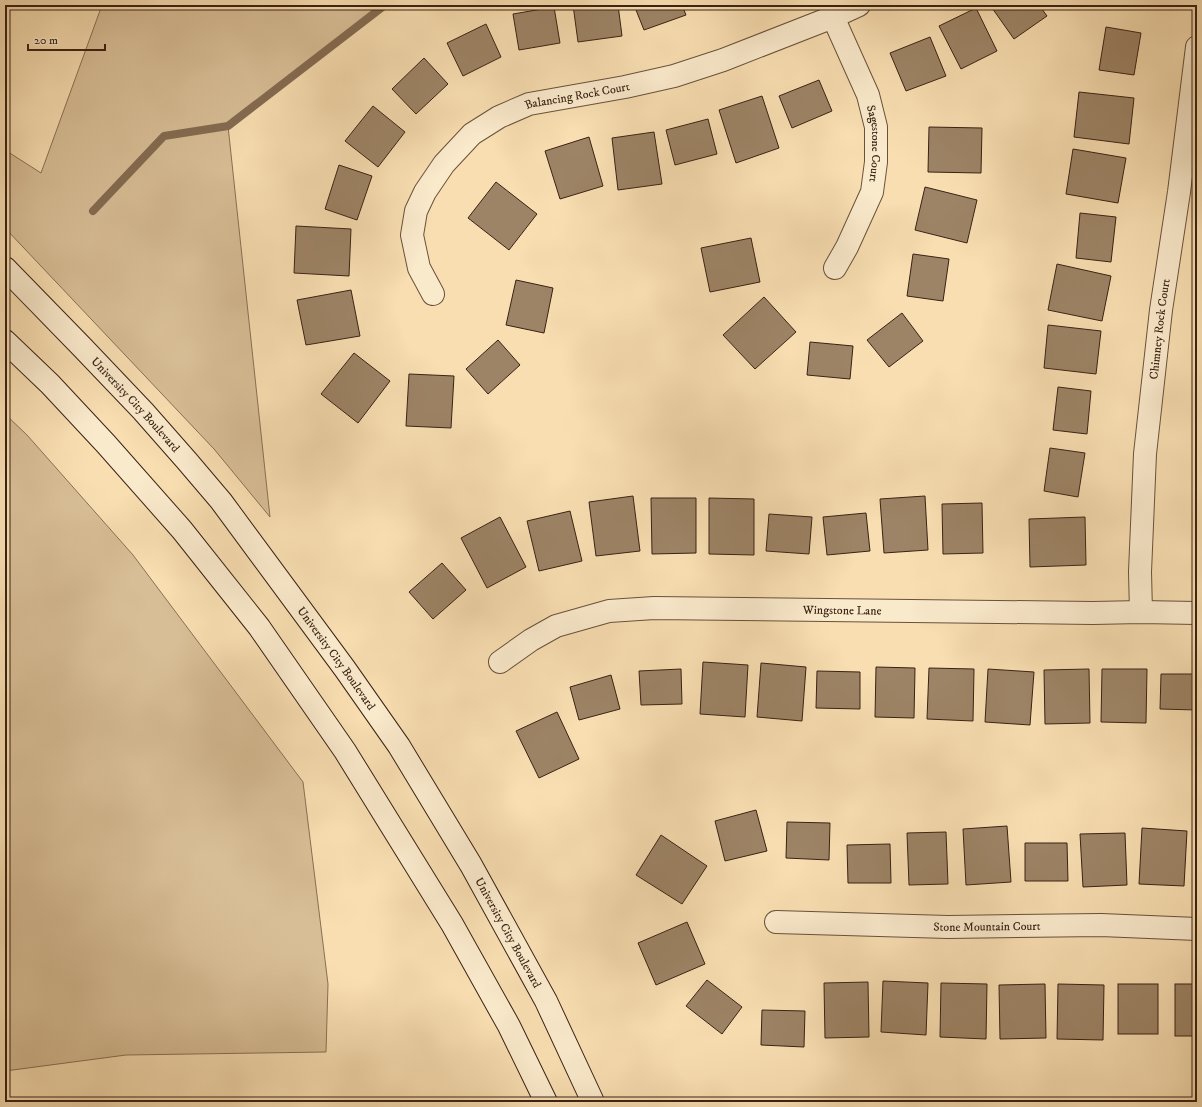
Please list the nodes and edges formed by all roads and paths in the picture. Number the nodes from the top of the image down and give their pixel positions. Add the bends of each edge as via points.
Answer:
1 (859, 5) edge
2 (833, 17) junction
3 (1197, 47) edge
4 (5, 268) edge
5 (835, 268) dead end
6 (434, 294) dead end
7 (5, 341) edge
8 (1141, 612) junction
9 (1197, 613) edge
10 (500, 662) dead end
11 (776, 922) dead end
12 (1197, 929) edge
13 (546, 1102) edge
14 (592, 1102) edge

1 - 2 street, Balancing Rock Court
2 - 5 street, Sagestone Court via 868,95 876,127 876,162 872,192
2 - 6 street, Balancing Rock Court via 723,60 674,76 529,104 499,117 472,134 444,164 416,211 412,235 419,268
3 - 8 street, Chimney Rock Court via 1161,310 1145,454 1140,572
4 - 14 street, University City Boulevard via 143,411 221,501 345,669 399,746 471,865 546,1001
7 - 13 street via 50,384 106,444 182,530 259,626 345,751 452,924 509,1026
8 - 9 street, Wingstone Lane
8 - 10 street, Wingstone Lane via 654,608 609,611 556,626
11 - 12 street, Stone Mountain Court via 948,927 1101,925

